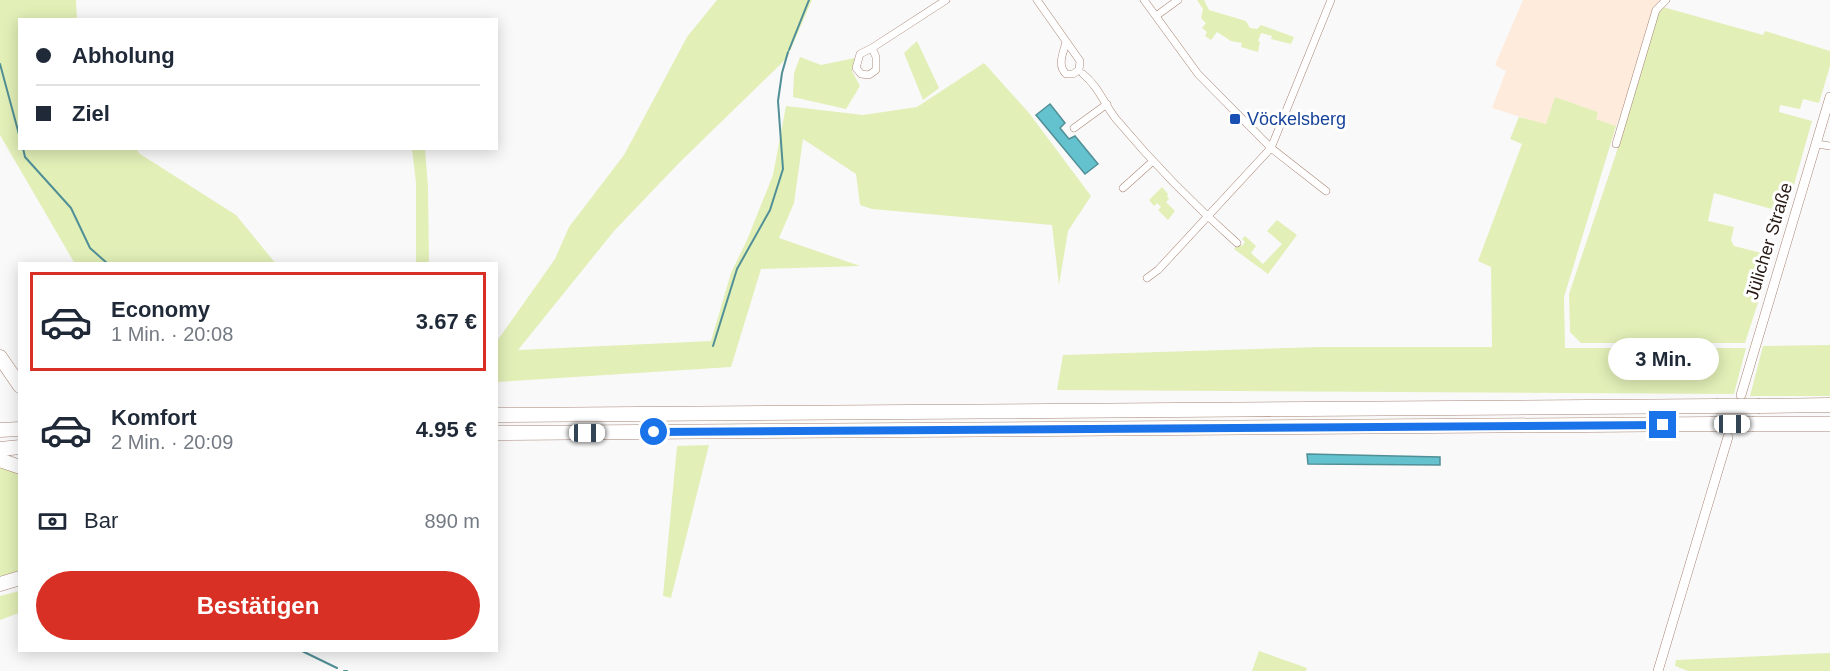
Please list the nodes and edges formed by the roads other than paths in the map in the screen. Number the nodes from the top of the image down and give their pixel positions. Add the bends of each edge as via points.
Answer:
1 (946, 0) edge
2 (1036, 0) edge
3 (1144, 0) edge
4 (1178, 0) edge
5 (1331, 0) edge
6 (1666, 0) edge
7 (938, 2) edge
8 (1156, 16) junction
9 (1066, 42) dead end
10 (872, 48) dead end
11 (1083, 75) dead end
12 (1830, 97) edge
13 (1107, 104) junction
14 (1074, 128) dead end
15 (1616, 144) dead end
16 (1816, 144) junction
17 (1830, 146) edge
18 (1271, 148) junction
19 (1153, 161) junction
20 (1123, 188) dead end
21 (1326, 191) dead end
22 (1206, 216) junction
23 (1237, 243) dead end
24 (1147, 278) dead end
25 (0, 357) edge
26 (18, 383) edge
27 (1741, 395) dead end
28 (1830, 405) edge
29 (498, 416) edge
30 (1830, 424) edge
31 (18, 429) edge
32 (0, 430) edge
33 (498, 434) edge
34 (1728, 436) dead end
35 (18, 447) edge
36 (0, 449) edge
37 (0, 460) edge
38 (18, 466) edge
39 (18, 579) edge
40 (0, 584) edge
41 (18, 589) edge
42 (0, 594) edge
43 (1658, 671) edge

1 - 7 street
2 - 9 street
3 - 8 street
4 - 8 street
5 - 18 street
6 - 15 street via 1656,10
7 - 10 street
8 - 18 street via 1198,74
11 - 13 street via 1093,82
12 - 16 street, Jülicher Straße
13 - 14 street
13 - 19 street
16 - 17 street
16 - 27 street, Jülicher Straße
18 - 21 street
18 - 22 street
19 - 20 street
19 - 22 street
22 - 23 street
22 - 24 street
25 - 26 highway
28 - 29 highway, bridge
30 - 33 highway, bridge
31 - 32 highway
34 - 43 street
35 - 36 highway
37 - 38 highway
39 - 40 highway
41 - 42 highway

